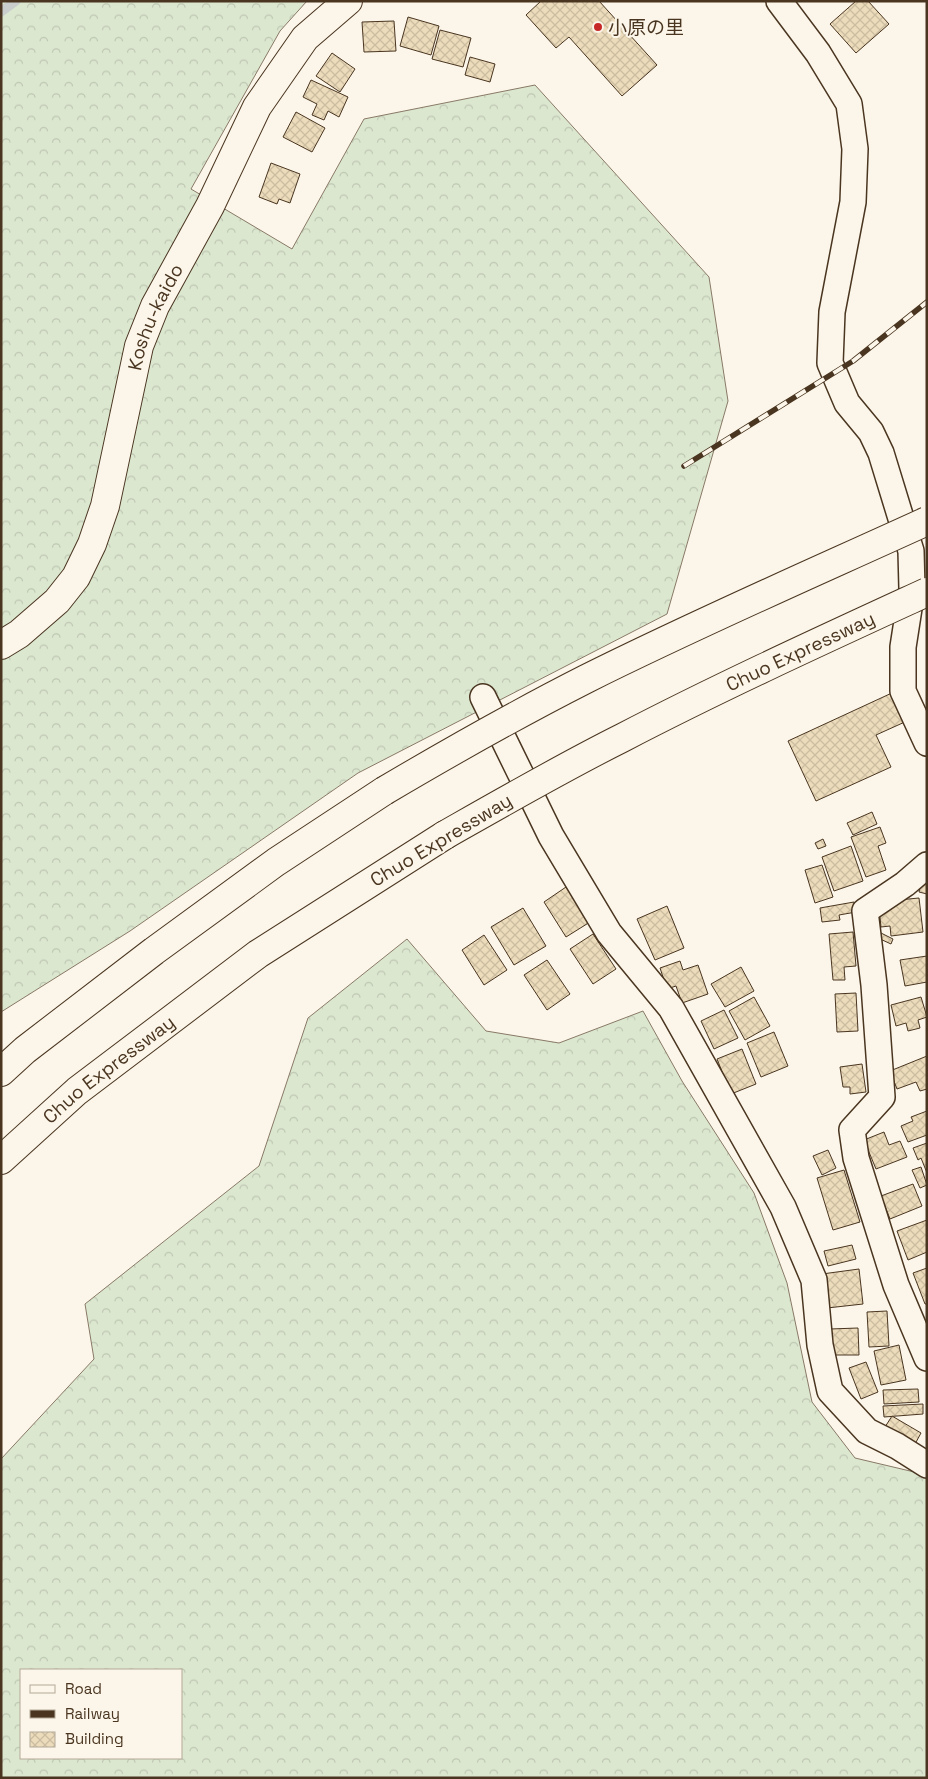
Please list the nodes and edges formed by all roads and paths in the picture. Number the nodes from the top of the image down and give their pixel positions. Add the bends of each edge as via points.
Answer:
1 (348, 1) edge
2 (779, 1) edge
3 (927, 521) edge
4 (927, 592) edge
5 (1, 646) edge
6 (483, 697) dead end
7 (927, 743) edge
8 (927, 865) edge
9 (1, 1072) edge
10 (1, 1160) edge
11 (927, 1358) edge
12 (927, 1465) edge

1 - 5 highway, Koshu-kaido via 305,38 257,107 210,206 155,306 139,346 105,506 76,577 57,601
2 - 7 street via 849,104 855,149 853,202 832,312 830,363 847,403 871,432 882,453 911,551 912,589 903,648 903,691
3 - 9 highway, bridge via 586,680 384,791 276,862 154,950
4 - 10 highway, Chuo Expressway, bridge via 622,737 445,835 258,954 78,1092
6 - 12 street via 551,836 609,933 671,1008 783,1207 814,1280 820,1345 830,1391 867,1431
8 - 11 street via 865,911 882,1097 852,1130 856,1158 896,1285

